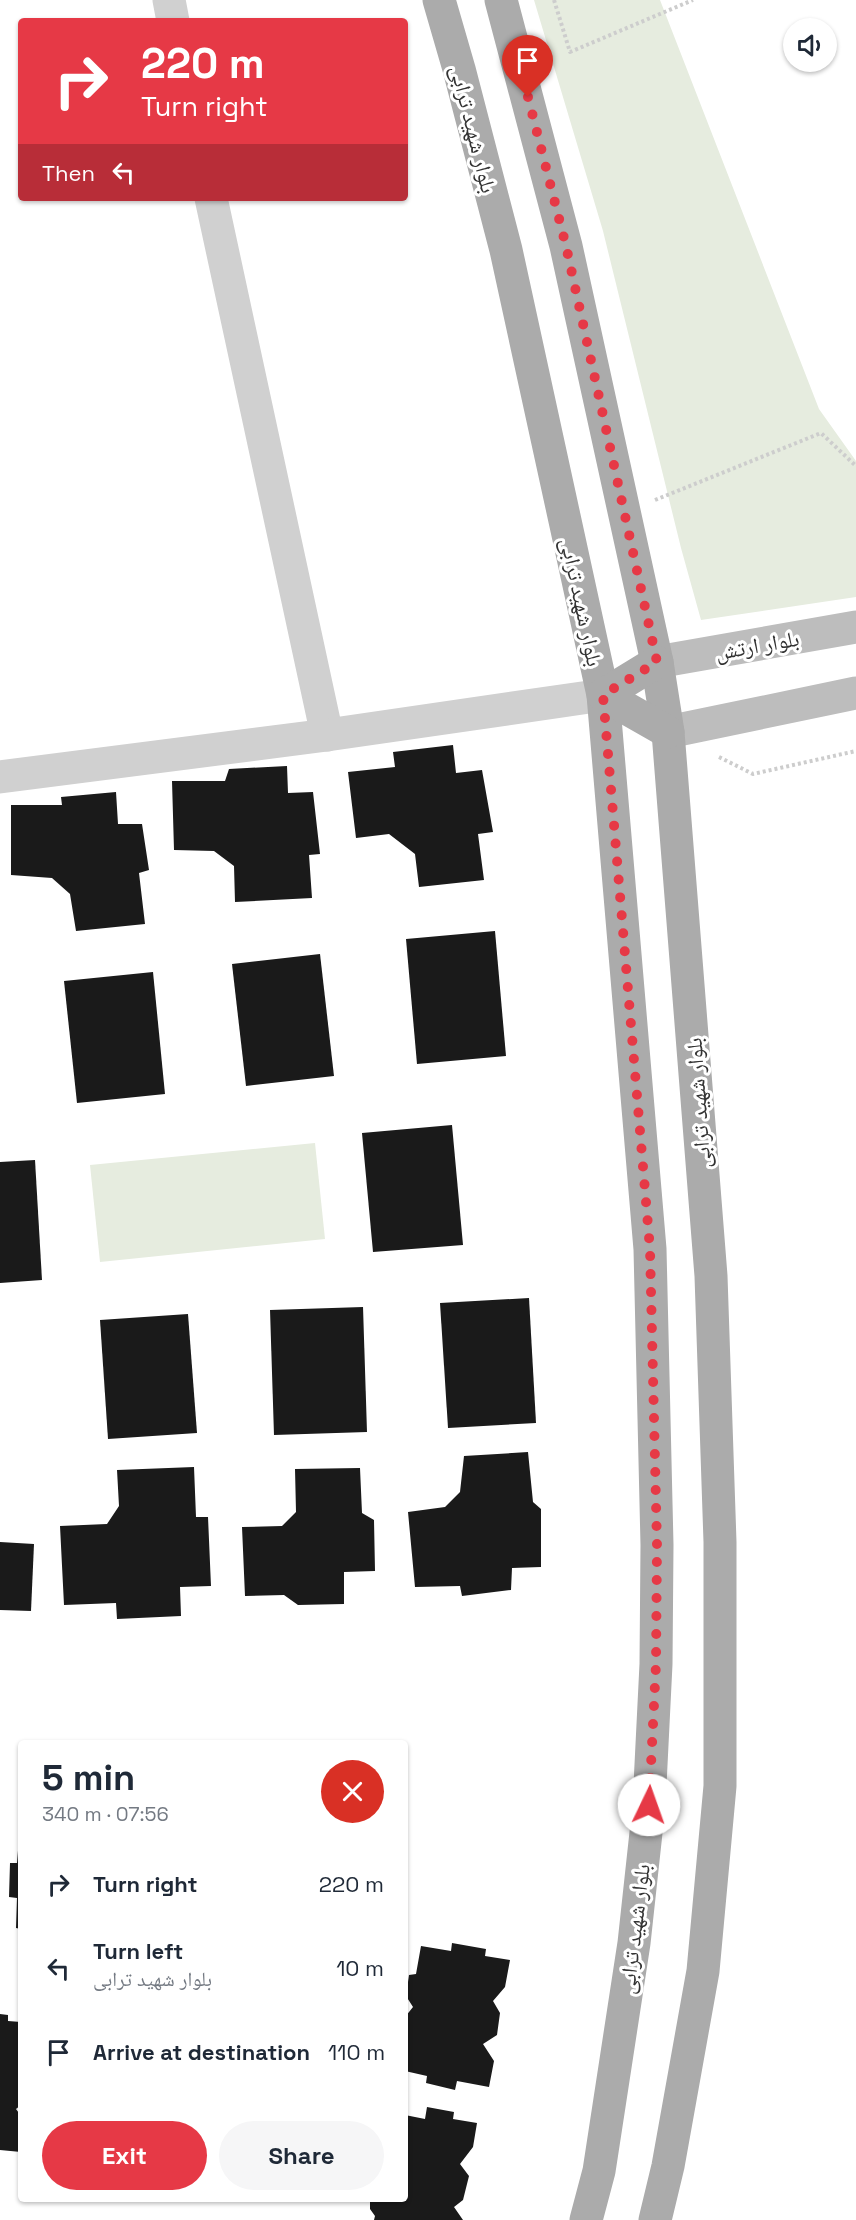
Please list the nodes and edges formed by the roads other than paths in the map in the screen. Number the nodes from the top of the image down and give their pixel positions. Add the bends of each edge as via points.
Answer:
1 (169, 0) edge
2 (440, 0) edge
3 (501, 0) edge
4 (172, 18) edge
5 (212, 201) edge
6 (856, 627) edge
7 (657, 662) junction
8 (856, 693) edge
9 (603, 695) junction
10 (668, 732) junction
11 (327, 735) junction
12 (0, 777) edge
13 (586, 2220) edge
14 (655, 2220) edge

1 - 4 street
2 - 9 main road, بلوار شهید ترابی via 506,250
3 - 7 main road, بلوار شهید ترابی via 566,246
5 - 11 street
6 - 7 main road, بلوار ارتش
7 - 9 main road
7 - 10 main road, بلوار شهید ترابی
8 - 10 main road
9 - 10 main road
9 - 11 street
9 - 13 main road, بلوار شهید ترابی via 650,1249 656,1664 646,1828 630,1965 599,2171
10 - 14 main road, بلوار شهید ترابی via 711,1276 720,1542 720,1786 704,1971
11 - 12 street

